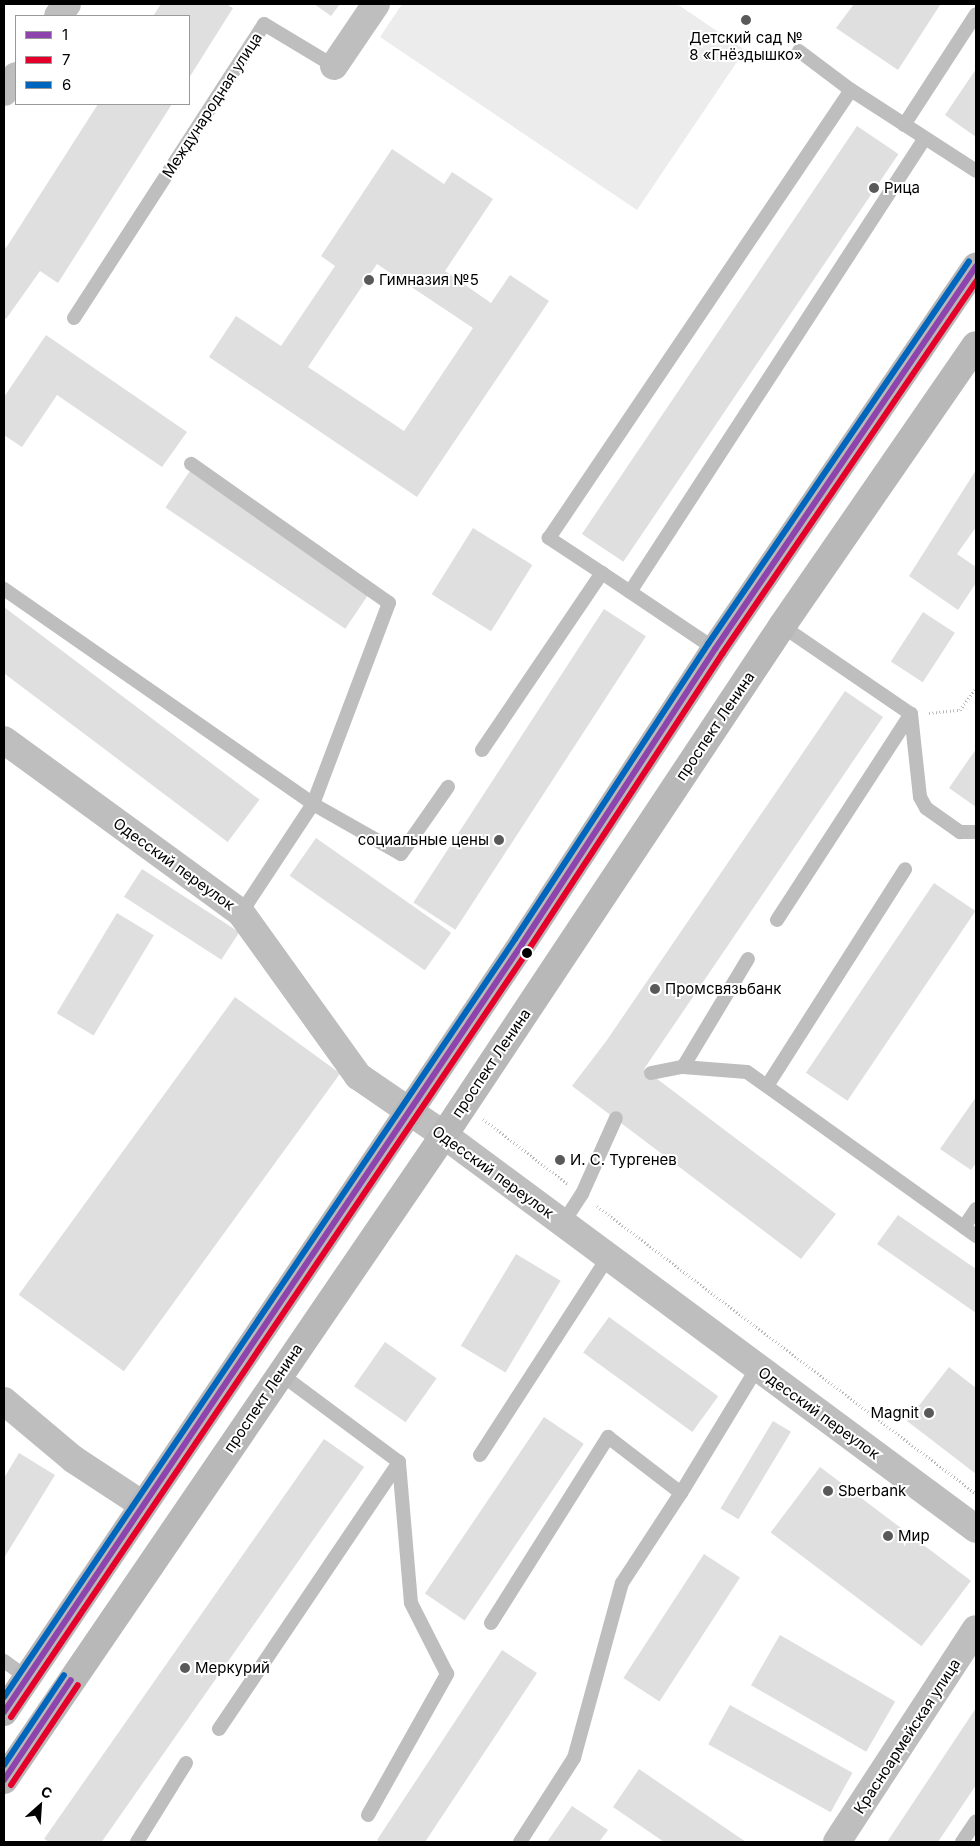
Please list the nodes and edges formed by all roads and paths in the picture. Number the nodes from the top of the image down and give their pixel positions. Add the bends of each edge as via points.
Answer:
1 (67, 4) edge
2 (376, 4) edge
3 (976, 14) edge
4 (59, 15) edge
5 (799, 51) dead end
6 (334, 66) joint
7 (15, 77) edge
8 (851, 90) junction
9 (4, 92) edge
10 (904, 125) junction
11 (925, 138) junction
12 (976, 171) edge
13 (976, 266) edge
14 (74, 318) dead end
15 (976, 345) edge
16 (191, 464) dead end
17 (602, 573) junction
18 (4, 589) edge
19 (630, 592) junction
20 (782, 626) junction
21 (715, 649) junction
22 (976, 688) edge
23 (911, 714) junction
24 (4, 740) edge
25 (482, 750) dead end
26 (448, 787) dead end
27 (313, 804) junction
28 (976, 832) edge
29 (904, 869) dead end
30 (241, 913) junction
31 (777, 920) dead end
32 (748, 959) dead end
33 (683, 1067) junction
34 (651, 1073) dead end
35 (767, 1086) junction
36 (464, 1105) junction
37 (409, 1112) junction
38 (616, 1118) dead end
39 (444, 1136) junction
40 (582, 1194) junction
41 (976, 1209) edge
42 (563, 1223) junction
43 (964, 1227) junction
44 (976, 1236) edge
45 (608, 1257) junction
46 (757, 1368) junction
47 (279, 1373) junction
48 (4, 1401) edge
49 (480, 1455) dead end
50 (399, 1462) junction
51 (681, 1493) junction
52 (976, 1494) edge
53 (143, 1506) junction
54 (976, 1529) edge
55 (491, 1623) dead end
56 (976, 1629) edge
57 (4, 1661) edge
58 (27, 1678) junction
59 (4, 1712) edge
60 (219, 1729) dead end
61 (186, 1763) dead end
62 (4, 1780) edge
63 (368, 1815) dead end
64 (976, 1821) edge
65 (136, 1842) edge
66 (520, 1842) edge
67 (837, 1842) edge
68 (962, 1842) edge

1 - 4 street
2 - 6 street, Международная улица
3 - 10 lane
5 - 8 lane
6 - 14 lane, Международная улица via 264,24
7 - 9 street
8 - 10 lane
8 - 17 lane via 549,538
10 - 11 lane
11 - 12 lane
11 - 19 lane
13 - 21 main road
15 - 20 main road, проспект Ленина
16 - 27 lane via 389,603
17 - 19 lane
17 - 25 lane
18 - 27 lane
19 - 21 lane
20 - 23 lane
20 - 36 main road, проспект Ленина
21 - 37 main road
22 - 23 path via 960,710
23 - 28 lane via 920,797 926,808 960,832
23 - 31 lane
24 - 30 street, Одесский переулок
26 - 27 lane via 401,854
27 - 30 lane
29 - 35 lane
30 - 37 street, Одесский переулок via 358,1076
32 - 33 lane
33 - 34 lane
33 - 35 lane via 747,1072
35 - 43 lane
36 - 39 main road, проспект Ленина
36 - 40 path
37 - 39 street, Одесский переулок
37 - 53 main road
38 - 40 lane
39 - 42 street, Одесский переулок
39 - 47 main road, проспект Ленина
40 - 42 lane
40 - 52 path
41 - 43 lane
42 - 45 street, Одесский переулок
43 - 44 lane
45 - 46 street, Одесский переулок
45 - 49 lane
46 - 51 lane
46 - 54 street, Одесский переулок
47 - 50 lane
47 - 62 main road, проспект Ленина
48 - 53 street via 73,1459
50 - 60 lane
50 - 63 lane via 411,1603 447,1674
51 - 55 lane via 608,1438
51 - 66 lane via 622,1583 574,1758
53 - 58 main road
56 - 67 street, Красноармейская улица
57 - 58 lane
58 - 59 main road
61 - 65 lane
64 - 68 lane

